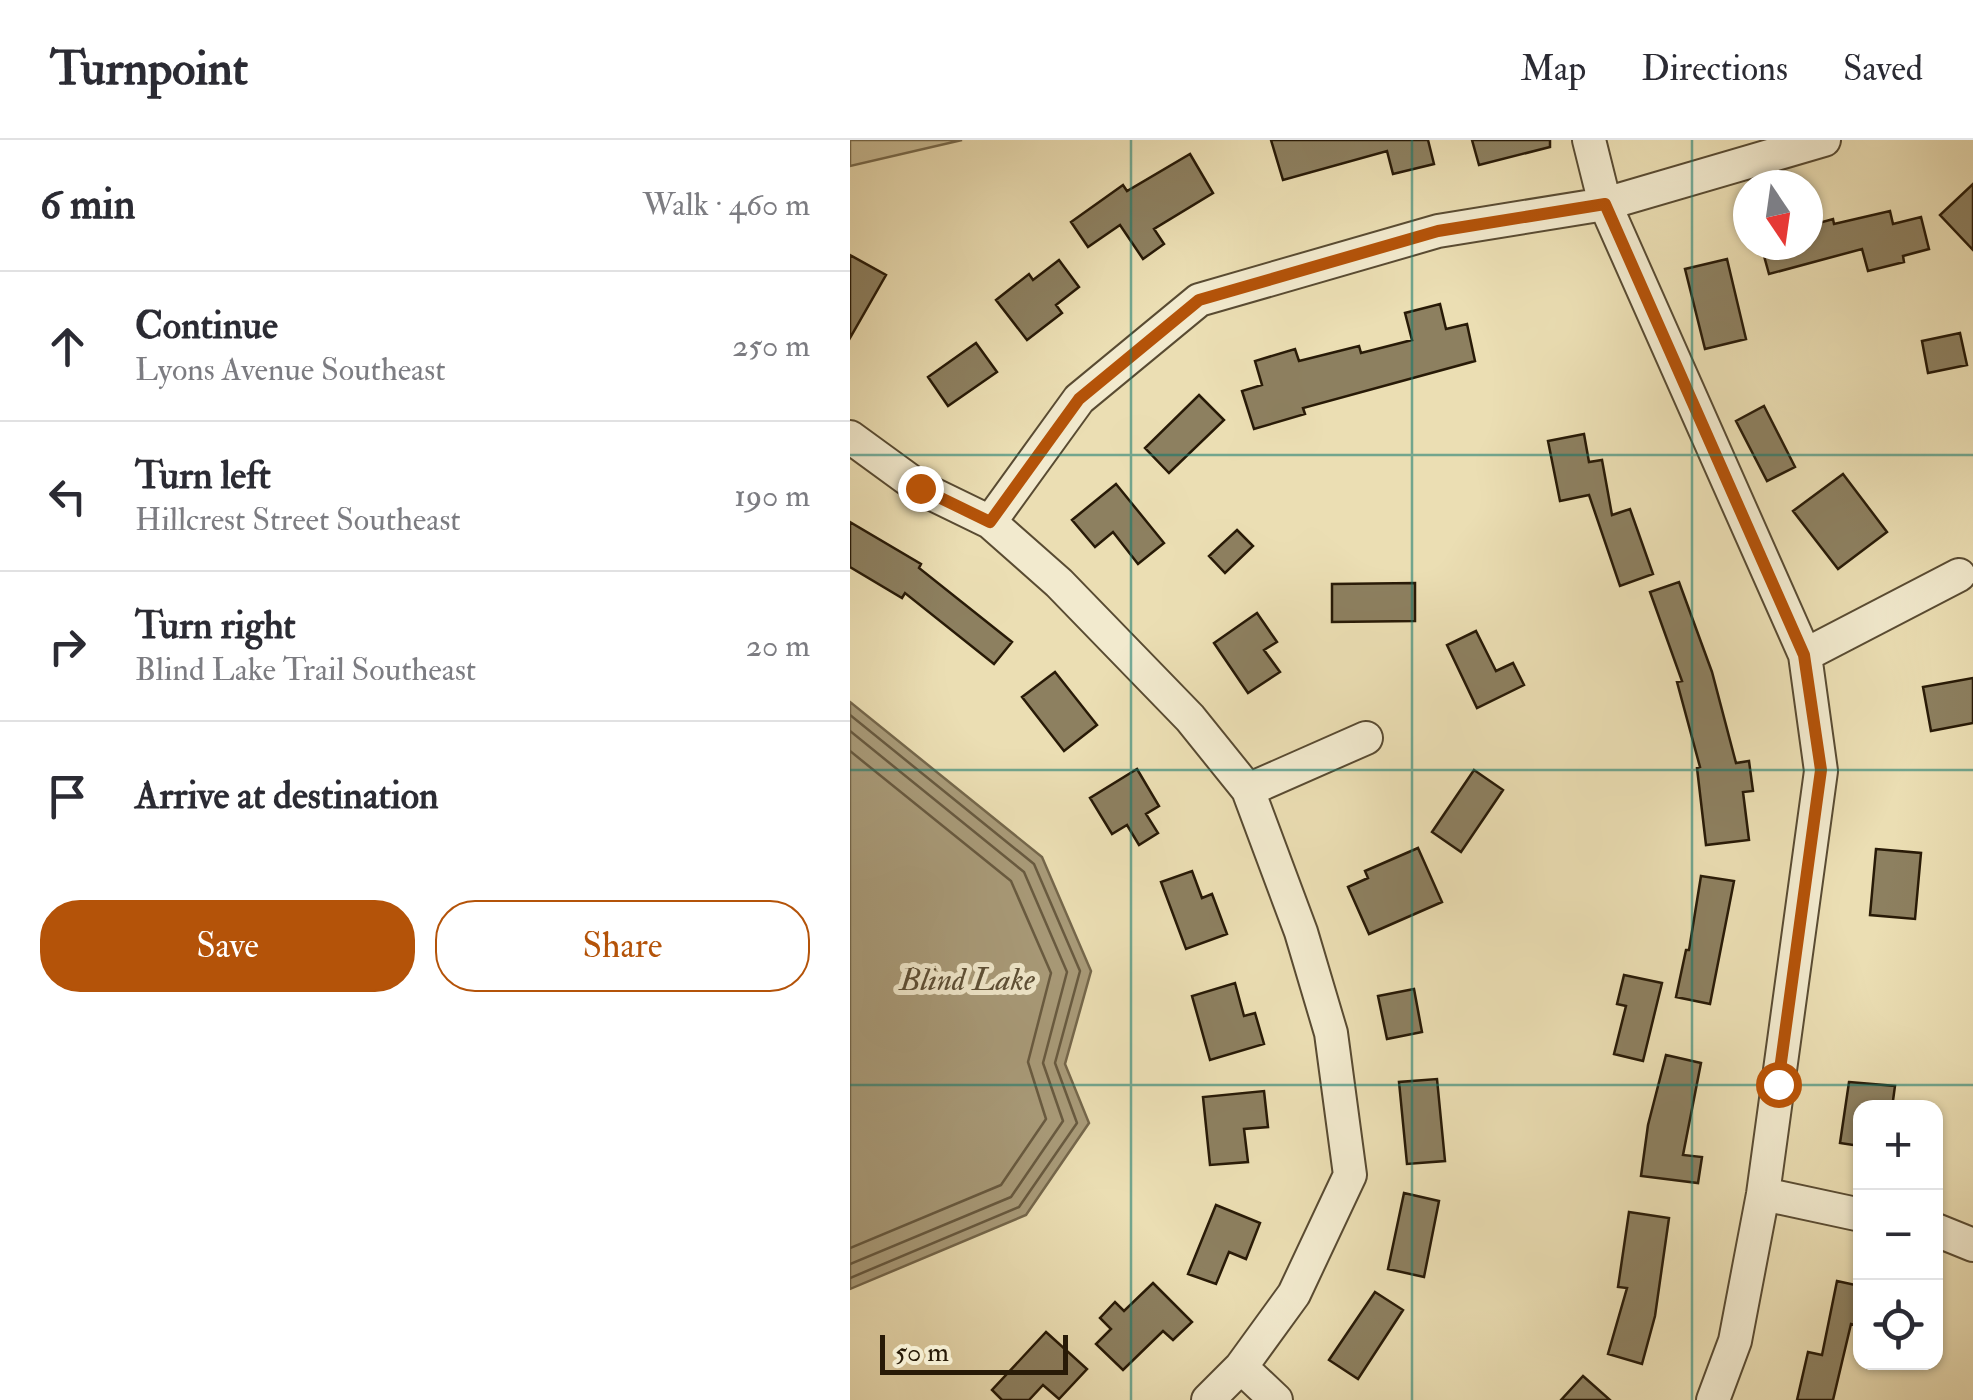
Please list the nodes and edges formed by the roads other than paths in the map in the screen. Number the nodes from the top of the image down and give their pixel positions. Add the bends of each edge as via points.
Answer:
1 (1589, 140) edge
2 (1824, 140) edge
3 (1605, 204) junction
4 (850, 438) edge
5 (990, 522) junction
6 (1959, 575) dead end
7 (1804, 655) junction
8 (1366, 738) dead end
9 (1248, 790) junction
10 (1763, 1194) junction
11 (1853, 1213) edge
12 (1943, 1233) edge
13 (1973, 1246) edge
14 (1242, 1367) junction
15 (1208, 1400) edge
16 (1276, 1400) edge
17 (1713, 1400) edge

1 - 3 street
2 - 3 street
3 - 5 street via 1438,231 1199,300 1079,399
3 - 7 street
4 - 5 street via 920,488
5 - 9 street via 1190,718
6 - 7 street
7 - 10 street via 1821,770
8 - 9 street
9 - 14 street via 1330,1033 1350,1175 1294,1294
10 - 11 street
10 - 17 street via 1736,1341
12 - 13 street
14 - 15 street
14 - 16 street

